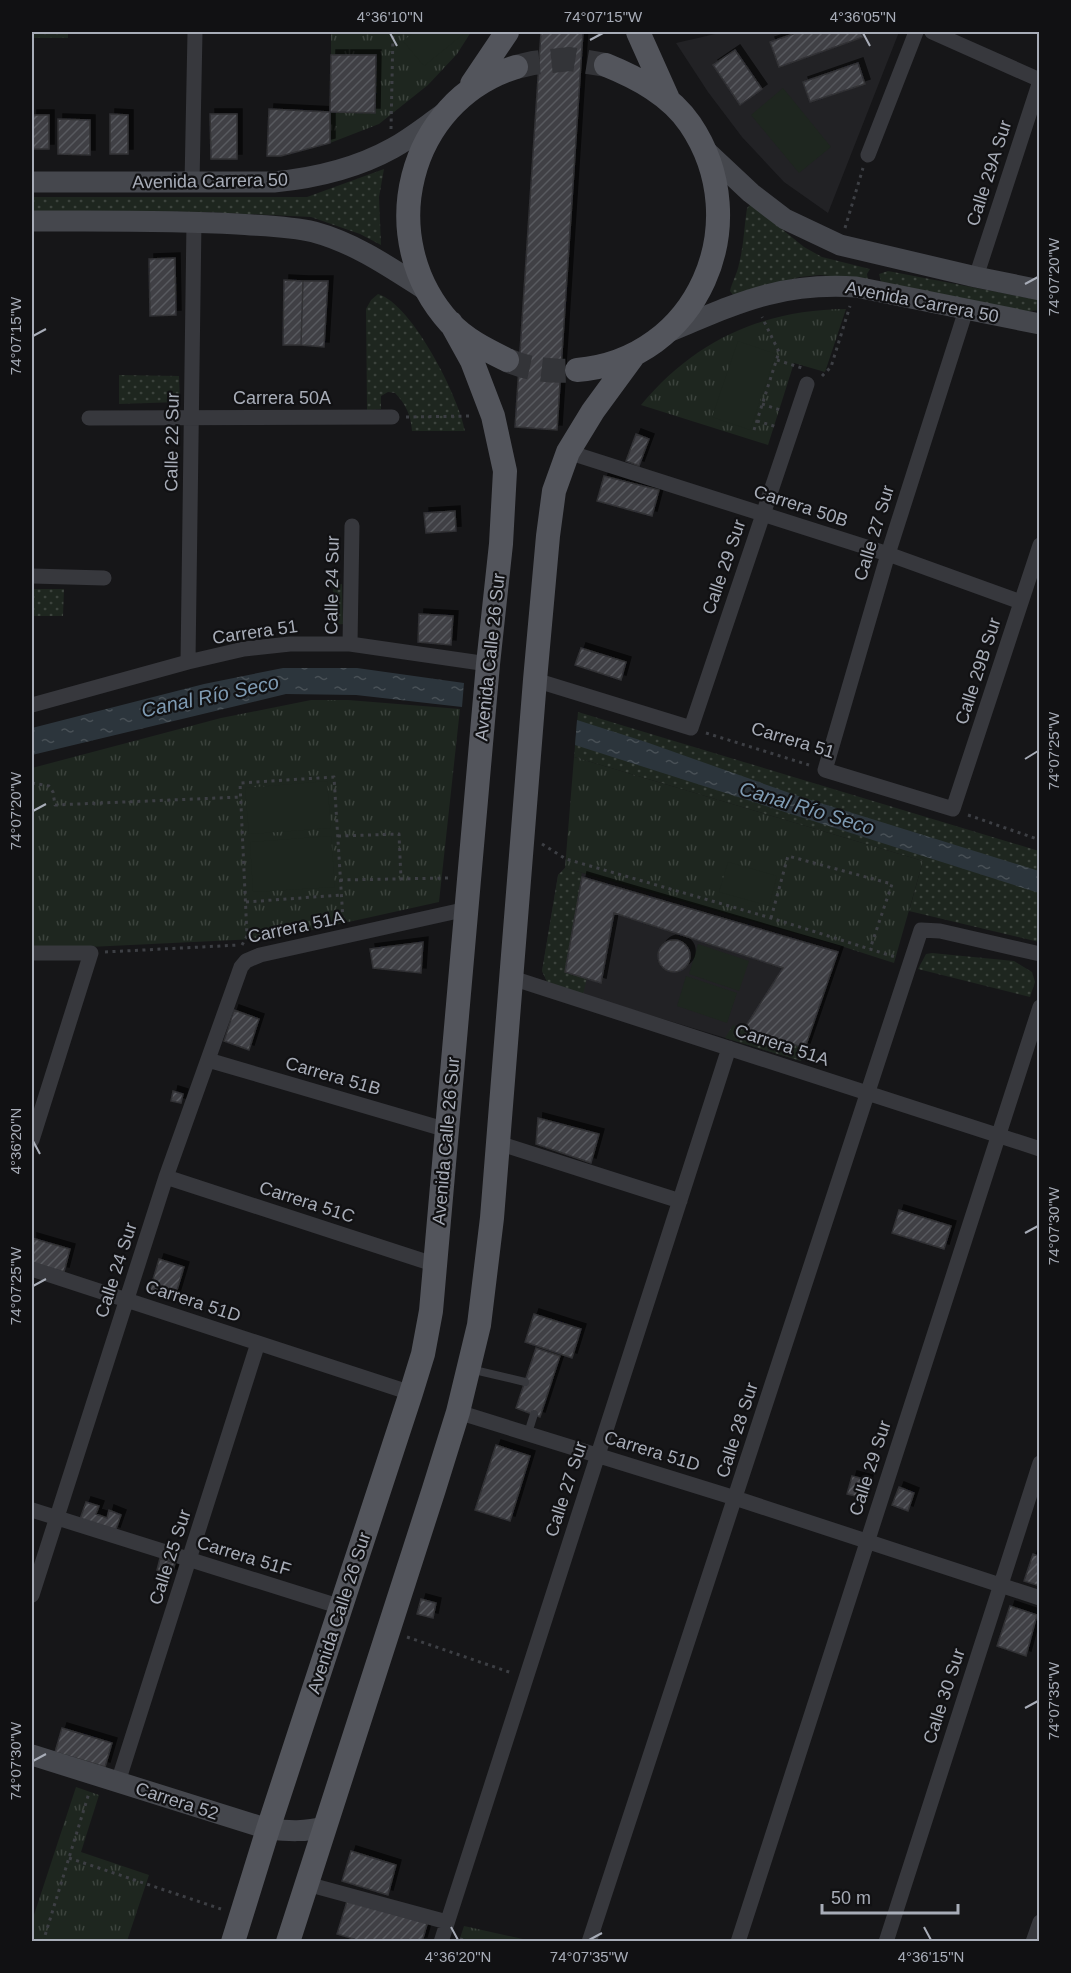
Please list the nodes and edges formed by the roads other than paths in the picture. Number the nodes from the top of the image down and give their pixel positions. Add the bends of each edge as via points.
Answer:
1 (195, 32) edge
2 (507, 32) edge
3 (638, 32) edge
4 (916, 32) edge
5 (932, 32) edge
6 (606, 65) tunnel mouth
7 (516, 67) tunnel mouth
8 (1040, 80) edge
9 (467, 91) junction
10 (669, 101) junction
11 (444, 114) junction
12 (704, 149) junction
13 (868, 155) road end
14 (32, 182) edge
15 (192, 183) junction
16 (32, 221) edge
17 (194, 221) junction
18 (976, 277) junction
19 (1040, 290) edge
20 (427, 291) junction
21 (966, 310) junction
22 (451, 323) junction
23 (1040, 324) edge
24 (667, 332) junction
25 (634, 355) junction
26 (507, 360) tunnel mouth
27 (577, 370) tunnel mouth
28 (807, 384) road end
29 (392, 417) road end
30 (88, 418) dead end
31 (192, 418) junction
32 (568, 452) junction
33 (762, 514) junction
34 (352, 526) dead end
35 (1040, 545) edge
36 (888, 554) junction
37 (32, 576) edge
38 (105, 578) dead end
39 (1022, 602) junction
40 (350, 644) junction
41 (188, 662) junction
42 (488, 664) junction
43 (535, 680) junction
44 (32, 705) edge
45 (825, 770) joint
46 (953, 809) joint
47 (467, 909) junction
48 (32, 953) edge
49 (1040, 954) edge
50 (246, 961) joint
51 (512, 978) junction
52 (1040, 1007) edge
53 (729, 1048) junction
54 (208, 1060) junction
55 (868, 1093) junction
56 (447, 1130) junction
57 (998, 1135) junction
58 (32, 1140) edge
59 (498, 1143) junction
60 (1040, 1149) edge
61 (166, 1177) junction
62 (680, 1202) junction
63 (436, 1265) junction
64 (32, 1269) edge
65 (127, 1300) junction
66 (258, 1343) junction
67 (469, 1369) junction
68 (525, 1382) dead end
69 (411, 1393) junction
70 (458, 1412) junction
71 (534, 1414) dead end
72 (528, 1433) junction
73 (598, 1455) junction
74 (1040, 1463) edge
75 (735, 1498) junction
76 (32, 1510) edge
77 (56, 1518) junction
78 (867, 1540) junction
79 (189, 1559) junction
80 (1000, 1585) junction
81 (32, 1595) edge
82 (1040, 1598) edge
83 (341, 1607) junction
84 (32, 1755) edge
85 (118, 1782) junction
86 (326, 1827) junction
87 (268, 1829) junction
88 (307, 1884) junction
89 (1040, 1922) edge
90 (447, 1923) junction
91 (233, 1941) edge
92 (288, 1941) edge
93 (441, 1941) edge
94 (589, 1941) edge
95 (738, 1941) edge
96 (886, 1941) edge
97 (1033, 1941) edge

1 - 15 street
2 - 9 main road
3 - 10 main road
4 - 13 street
5 - 8 street
6 - 10 main road via 639,79
7 - 9 main road via 498,72
8 - 18 street, Calle 29A Sur
9 - 11 main road
10 - 12 main road via 689,123
11 - 15 main road, Avenida Carrera 50 via 393,148 335,171 274,182
11 - 20 main road via 423,145 411,181 407,218 413,256
12 - 18 main road, Avenida Carrera 50 via 785,219 840,245
12 - 24 main road via 717,187 719,227 711,266 693,302
14 - 15 main road, Avenida Carrera 50
16 - 17 main road
17 - 20 main road via 314,232 381,262
17 - 31 street, Calle 22 Sur
18 - 19 main road, Avenida Carrera 50
20 - 22 main road
21 - 23 main road, Avenida Carrera 50
21 - 24 main road, Avenida Carrera 50 via 856,287 828,285 775,291
21 - 36 street, Calle 27 Sur
22 - 26 main road via 482,348
22 - 42 main road, Avenida Calle 26 Sur via 472,361 493,416 505,471
24 - 25 main road
25 - 27 main road via 597,368
25 - 32 main road
28 - 33 street, Calle 29 Sur
29 - 31 street, Carrera 50A
30 - 31 street, Carrera 50A
31 - 41 street, Calle 22 Sur
32 - 33 street, Carrera 50B
32 - 43 main road via 554,491
33 - 36 street, Carrera 50B
33 - 43 street, Calle 29 Sur via 691,728
34 - 40 street, Calle 24 Sur
35 - 39 street, Calle 29B Sur
36 - 39 street, Carrera 50B
36 - 45 street, Calle 27 Sur
37 - 38 street
39 - 46 street, Calle 29B Sur
40 - 41 street, Carrera 51 via 244,649
40 - 42 street, Carrera 51
41 - 44 street, Carrera 51
42 - 47 main road, Avenida Calle 26 Sur
43 - 51 main road
45 - 46 street, Carrera 51
47 - 50 street, Carrera 51A via 260,954
47 - 56 main road, Avenida Calle 26 Sur
48 - 58 street via 91,953
49 - 55 street, Calle 28 Sur via 921,930
50 - 54 street, Calle 24 Sur via 238,973
51 - 53 street, Carrera 51A
51 - 59 main road
52 - 57 street, Calle 29 Sur
53 - 55 street, Carrera 51A
53 - 62 street, Calle 27 Sur
54 - 56 street, Carrera 51B
54 - 61 street, Calle 24 Sur
55 - 57 street, Carrera 51A
55 - 75 street, Calle 28 Sur
56 - 63 main road, Avenida Calle 26 Sur
57 - 60 street, Carrera 51A
57 - 78 street, Calle 29 Sur
59 - 62 street
59 - 67 main road via 483,1304
61 - 63 street, Carrera 51C
61 - 65 street, Calle 24 Sur
62 - 73 street, Calle 27 Sur
63 - 69 main road, Avenida Calle 26 Sur via 427,1333
64 - 65 street, Carrera 51D
65 - 66 street, Carrera 51D
65 - 77 street, Calle 24 Sur
66 - 69 street, Carrera 51D
66 - 79 street, Calle 25 Sur
67 - 68 lane
67 - 70 main road
69 - 83 main road, Avenida Calle 26 Sur
70 - 72 street, Carrera 51D
70 - 86 main road
71 - 72 lane
72 - 73 street, Carrera 51D
73 - 75 street, Carrera 51D
73 - 90 street, Calle 27 Sur
74 - 80 street, Calle 30 Sur
75 - 78 street, Carrera 51D
75 - 94 street, Calle 28 Sur
76 - 77 street, Carrera 51F
77 - 79 street, Carrera 51F
77 - 81 street, Calle 24 Sur
78 - 80 street, Carrera 51D
78 - 95 street, Calle 29 Sur
79 - 83 street, Carrera 51F
79 - 85 street, Calle 25 Sur
80 - 82 street, Carrera 51D
80 - 96 street, Calle 30 Sur
83 - 87 main road, Avenida Calle 26 Sur
84 - 85 main road, Carrera 52
85 - 87 main road, Carrera 52
86 - 87 main road, Carrera 52 via 294,1832
86 - 88 main road
87 - 91 main road, Avenida Calle 26 Sur
88 - 90 street
88 - 92 main road
89 - 97 street
90 - 93 street, Calle 27 Sur

